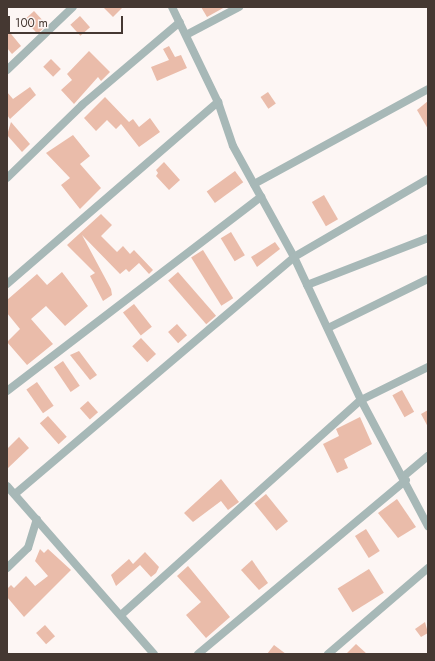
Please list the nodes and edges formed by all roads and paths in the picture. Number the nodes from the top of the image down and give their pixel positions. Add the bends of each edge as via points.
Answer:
1 (73, 7) edge
2 (172, 7) edge
3 (238, 7) edge
4 (180, 22) junction
5 (186, 35) junction
6 (7, 70) edge
7 (428, 89) edge
8 (218, 102) junction
9 (7, 178) edge
10 (428, 179) edge
11 (254, 184) junction
12 (261, 197) junction
13 (428, 238) edge
14 (294, 257) junction
15 (428, 279) edge
16 (7, 284) edge
17 (307, 285) junction
18 (328, 328) junction
19 (428, 367) edge
20 (7, 392) edge
21 (361, 400) junction
22 (428, 456) edge
23 (405, 478) junction
24 (7, 486) edge
25 (15, 494) junction
26 (37, 519) junction
27 (428, 526) edge
28 (7, 568) edge
29 (428, 568) edge
30 (121, 615) junction
31 (154, 654) edge
32 (198, 654) edge
33 (328, 654) edge

1 - 6 street
2 - 4 street
3 - 5 street
4 - 5 street
4 - 9 street via 82,105
5 - 8 street
7 - 11 street
8 - 11 street via 233,146
8 - 16 street
10 - 14 street
11 - 12 street
12 - 14 street
12 - 20 street
13 - 17 street
14 - 17 street
14 - 25 street
15 - 18 street
17 - 18 street
18 - 21 street
19 - 21 street
21 - 23 street
21 - 30 street
22 - 23 street
23 - 27 street
23 - 32 street
24 - 25 street
25 - 26 street
26 - 28 street via 28,548
26 - 30 street
29 - 33 street
30 - 31 street

